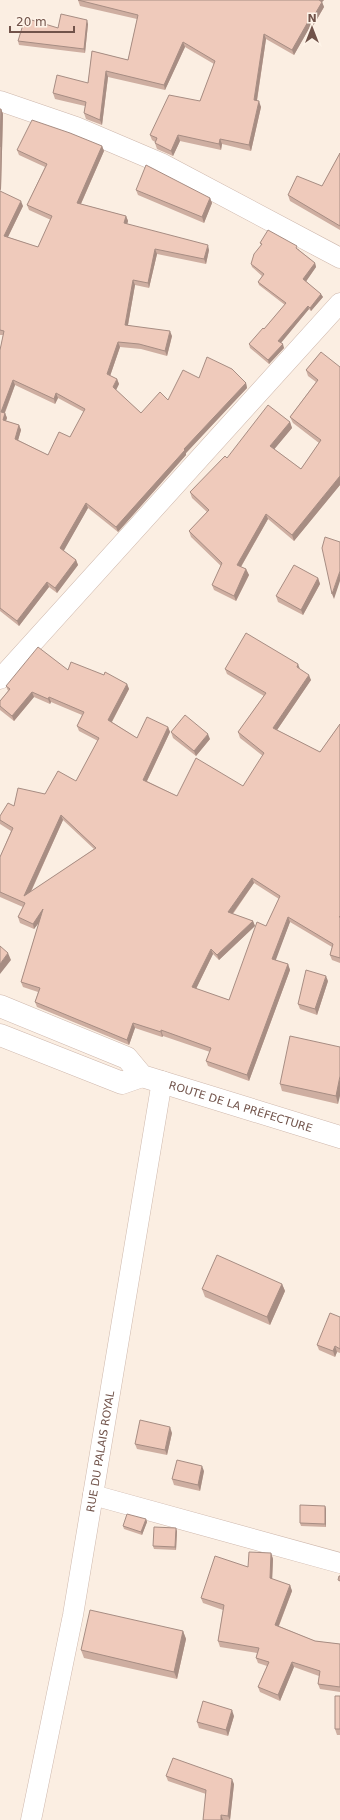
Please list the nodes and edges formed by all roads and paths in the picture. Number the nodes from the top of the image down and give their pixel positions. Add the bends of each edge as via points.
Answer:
1 (0, 101) edge
2 (340, 258) edge
3 (340, 303) edge
4 (0, 679) edge
5 (0, 1006) edge
6 (0, 1035) edge
7 (152, 1078) junction
8 (340, 1137) edge
9 (93, 1495) junction
10 (340, 1563) edge
11 (31, 1820) edge

1 - 2 street via 76,127 163,164
3 - 4 street
5 - 7 street via 127,1058
6 - 7 street via 122,1083
7 - 8 street, ROUTE DE LA PRÉFECTURE
7 - 9 street, RUE DU PALAIS ROYAL
9 - 10 street
9 - 11 street, RUE DU PALAIS ROYAL via 73,1615

